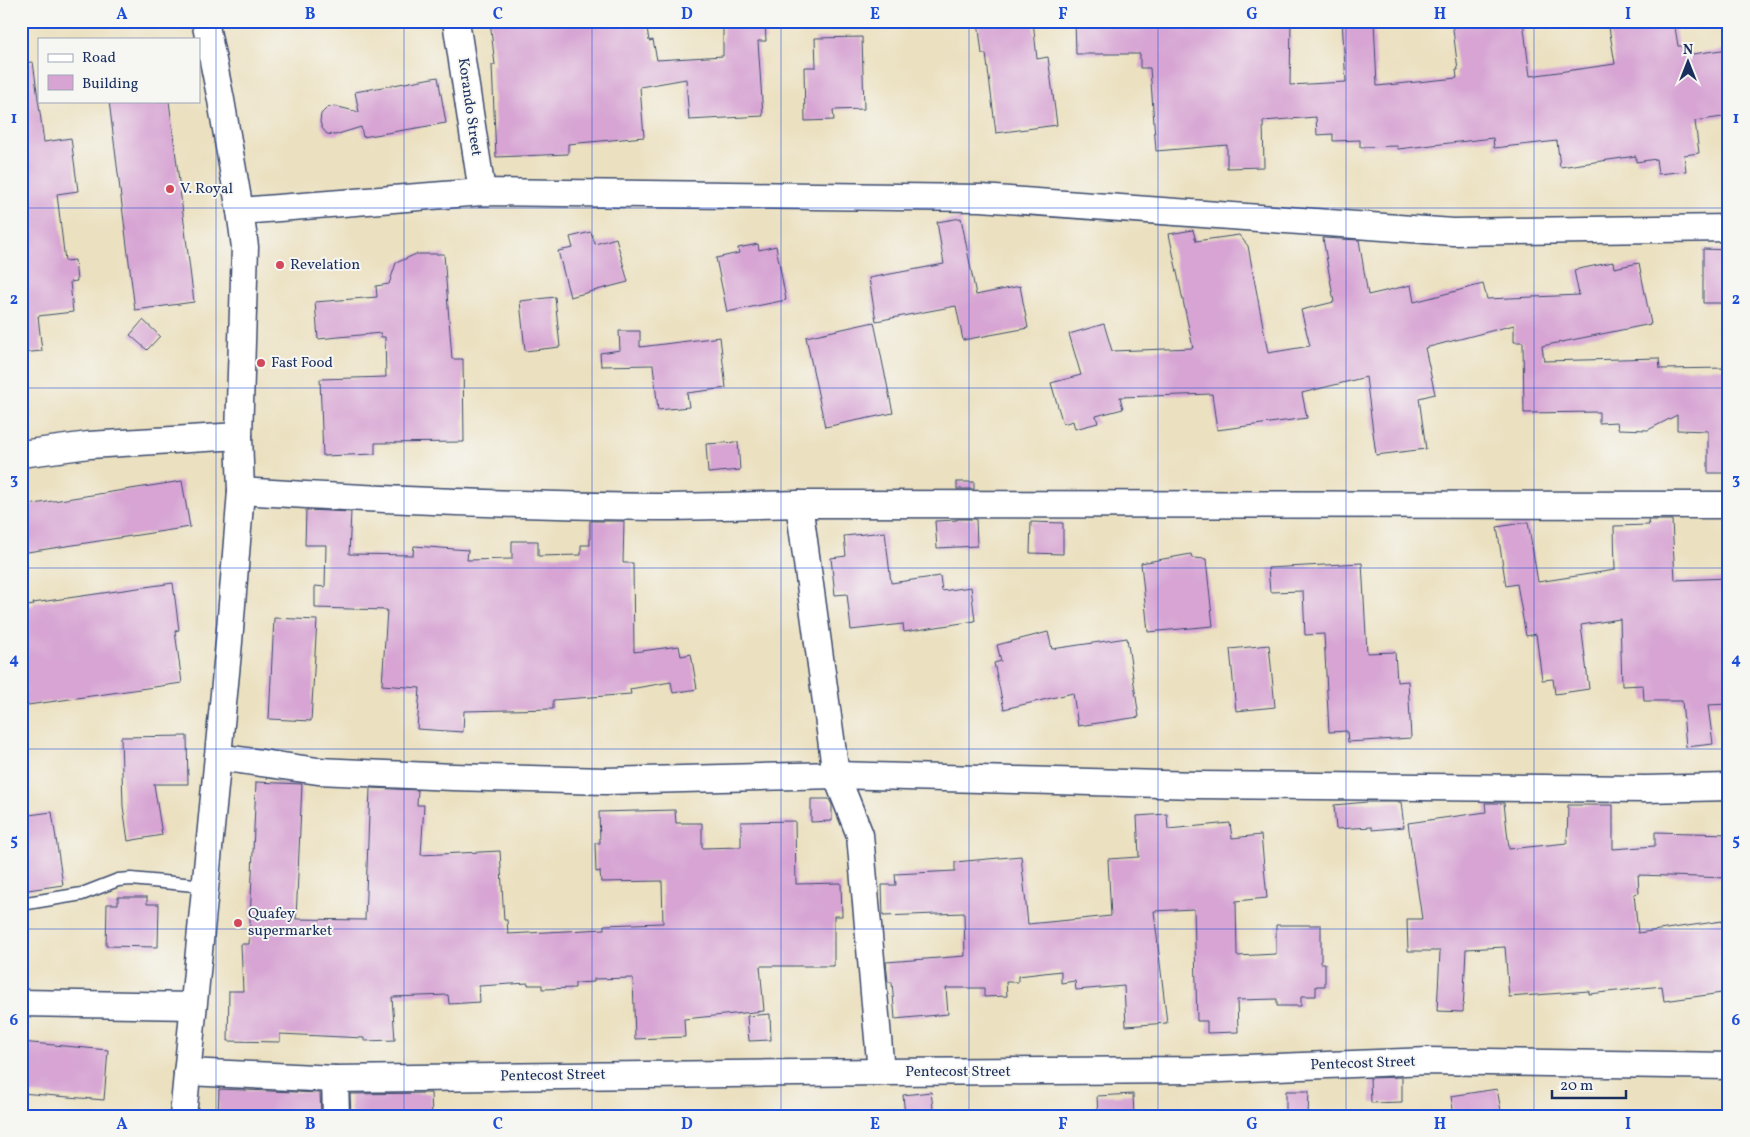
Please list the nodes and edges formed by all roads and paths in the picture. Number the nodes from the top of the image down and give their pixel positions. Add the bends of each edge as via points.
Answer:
1 (206, 21) edge
2 (456, 21) edge
3 (482, 192) junction
4 (240, 211) junction
5 (1729, 228) edge
6 (239, 436) junction
7 (21, 454) edge
8 (241, 491) junction
9 (799, 504) junction
10 (1729, 505) edge
11 (218, 757) junction
12 (836, 775) junction
13 (1729, 787) edge
14 (205, 886) junction
15 (21, 904) edge
16 (21, 1003) edge
17 (192, 1006) junction
18 (1729, 1066) edge
19 (187, 1072) junction
20 (881, 1072) junction
21 (335, 1079) junction
22 (183, 1116) edge
23 (336, 1116) edge

1 - 4 street
2 - 3 street, Korando Street
3 - 4 street
3 - 5 street via 981,198 1453,232
4 - 6 street via 245,247
6 - 7 street via 89,445
6 - 8 street
8 - 9 street via 502,504 656,507
8 - 11 street
9 - 10 street
9 - 12 street
11 - 12 street via 318,771 454,777 606,780
11 - 14 street
12 - 13 street via 1197,785
12 - 20 street via 860,835
14 - 15 lane via 118,880 82,894
14 - 17 street
16 - 17 street
17 - 19 street
18 - 20 street, Pentecost Street via 1429,1061 1197,1070
19 - 21 street, Pentecost Street
19 - 22 street
20 - 21 street, Pentecost Street
21 - 23 street

